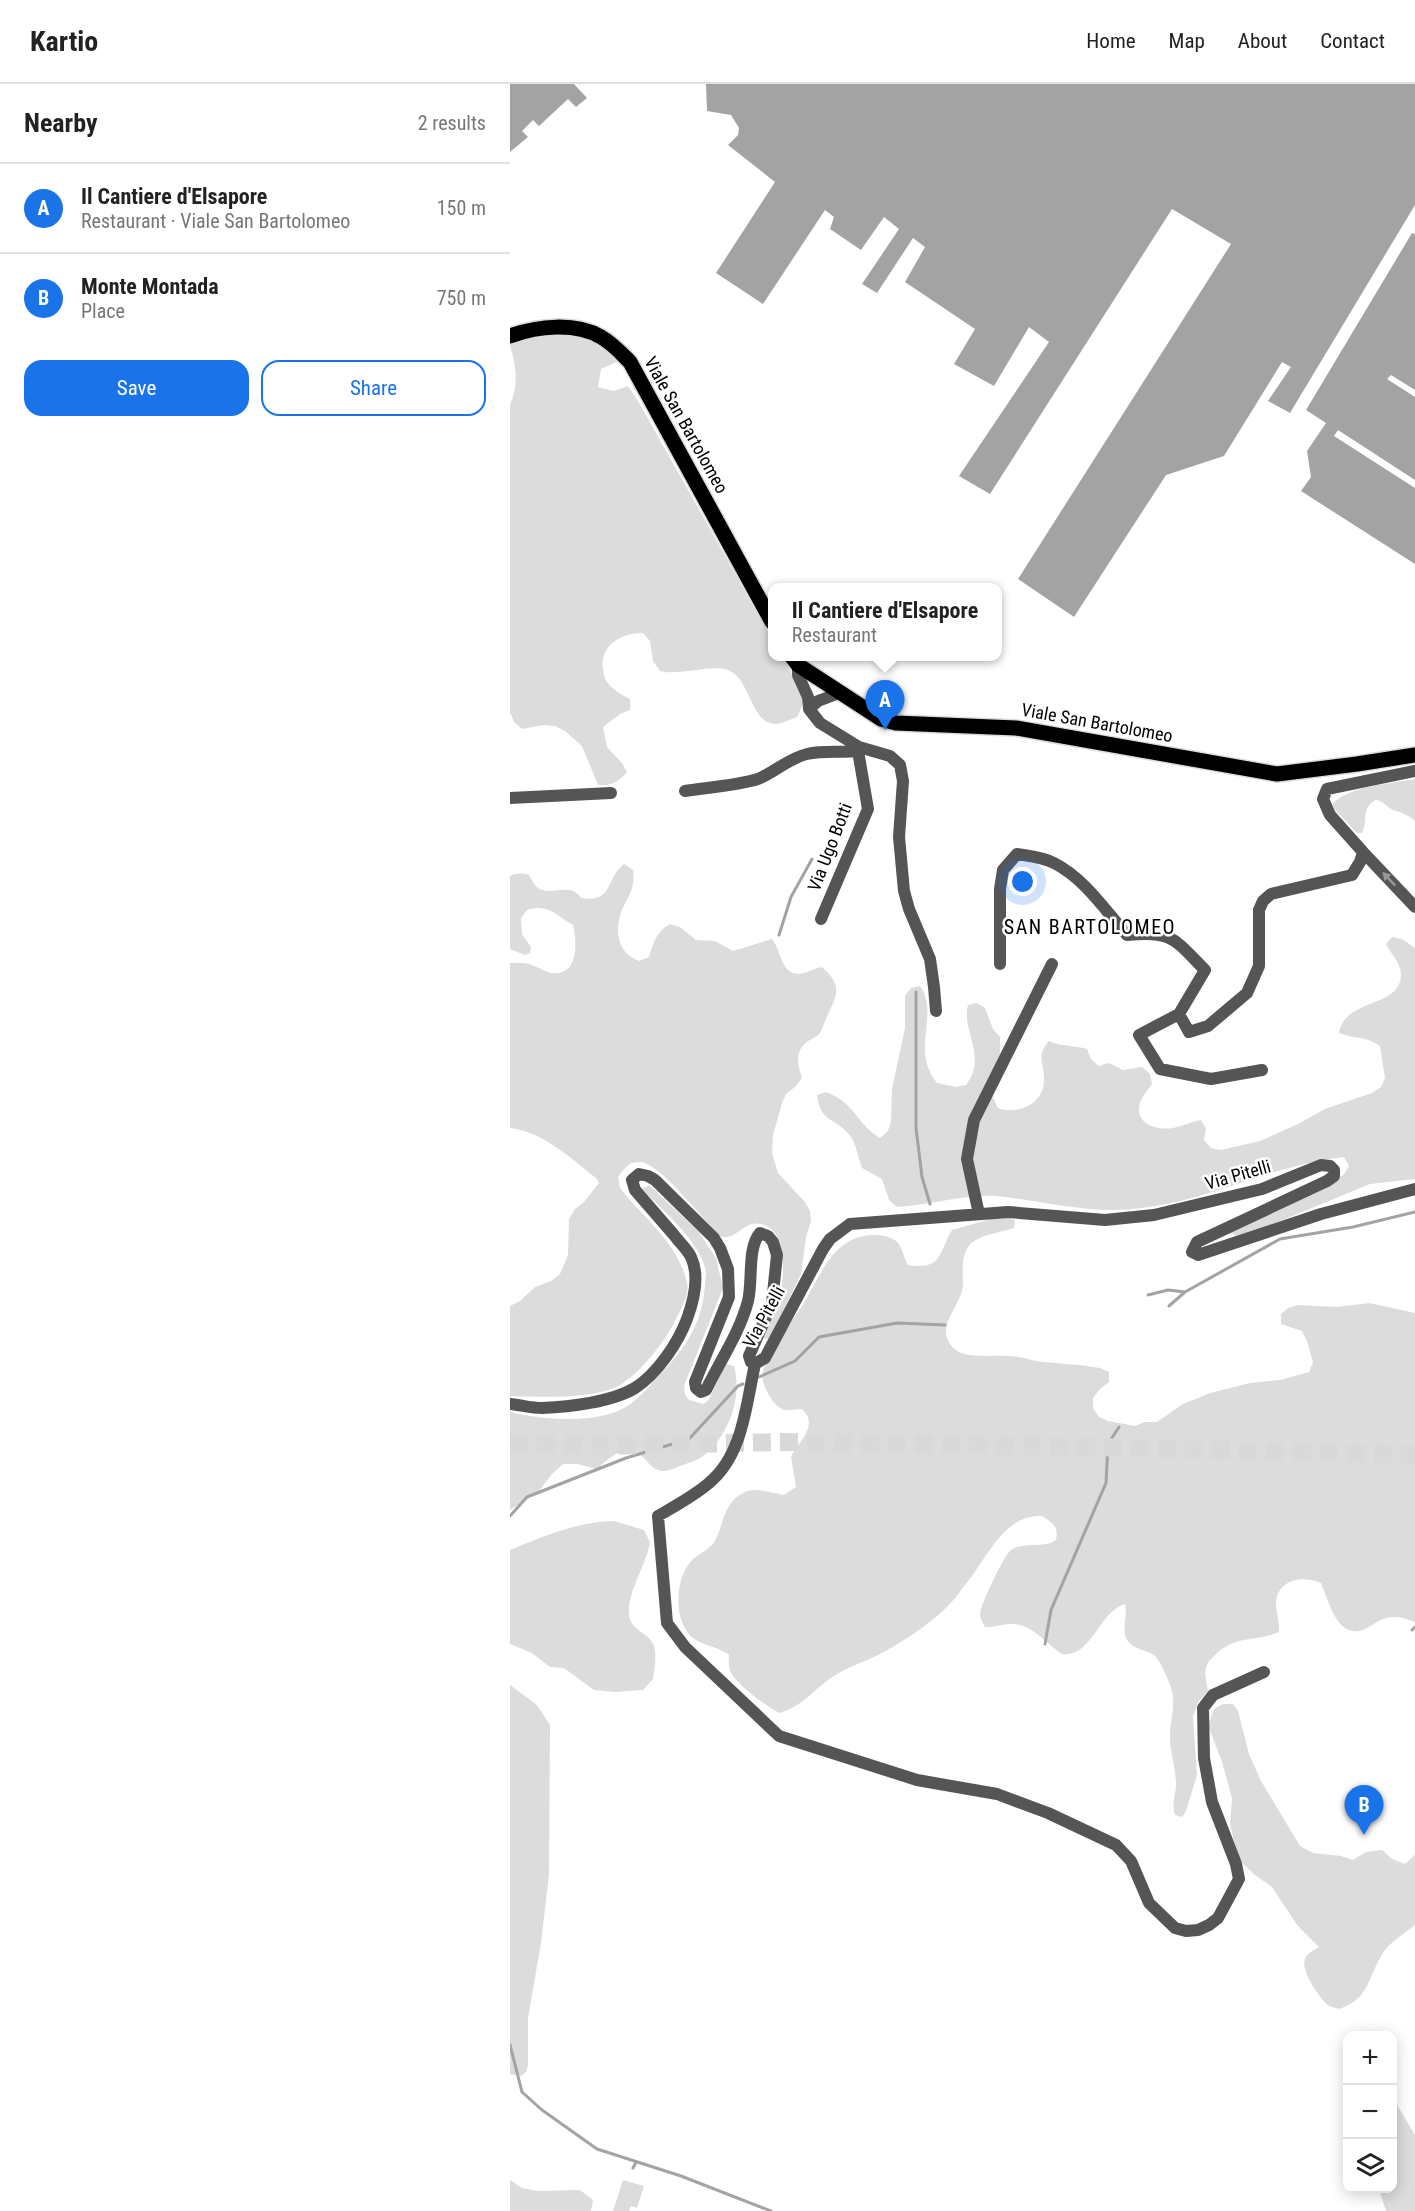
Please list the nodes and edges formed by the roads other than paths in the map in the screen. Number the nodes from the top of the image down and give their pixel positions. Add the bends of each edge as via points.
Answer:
1 (510, 336) edge
2 (768, 615) edge
3 (795, 661) edge
4 (842, 692) junction
5 (809, 708) junction
6 (858, 749) junction
7 (1415, 754) edge
8 (1415, 771) edge
9 (685, 791) dead end
10 (611, 793) dead end
11 (510, 798) edge
12 (1363, 852) junction
13 (1415, 907) edge
14 (821, 919) dead end
15 (1052, 963) dead end
16 (1000, 964) dead end
17 (936, 1011) dead end
18 (1179, 1014) junction
19 (1262, 1070) dead end
20 (1415, 1189) edge
21 (979, 1214) junction
22 (755, 1364) junction
23 (510, 1404) edge
24 (1264, 1672) dead end

1 - 2 main road, Viale San Bartolomeo via 555,327 582,329 601,337 630,362
3 - 4 main road, Viale San Bartolomeo
3 - 5 street
4 - 5 street via 818,700
4 - 7 main road, Viale San Bartolomeo via 881,719 896,723 1016,728 1277,774
5 - 6 street via 820,723
6 - 9 street via 806,754 758,778
6 - 14 street, Via Ugo Botti via 868,809
6 - 17 street via 890,756 903,773 899,837 904,891 930,959
8 - 12 street via 1327,789 1323,799 1330,815
10 - 11 street
13 -> 12 street
12 - 18 street via 1352,875 1271,894 1263,901 1259,910 1259,966 1247,993 1208,1026 1189,1032
15 - 21 street via 974,1120 967,1159
16 - 18 street via 1003,870 1017,854 1035,856 1079,880 1127,935 1148,933 1173,938 1205,970
18 - 19 street via 1139,1035 1160,1069 1211,1079
20 - 21 street, Via Pitelli via 1321,1214 1198,1255 1192,1252 1197,1242 1327,1181 1334,1176 1334,1170 1321,1165 1262,1189 1154,1215 1106,1220 1008,1212
21 - 22 street, Via Pitelli via 850,1224 823,1249 765,1358
22 - 23 street, Via Pitelli via 748,1359 772,1303 777,1255 774,1242 763,1233 756,1238 745,1313 706,1390 699,1392 695,1382 729,1297 728,1269 714,1238 655,1180 639,1174 632,1180 635,1190 687,1251 694,1265 694,1301 675,1343 647,1378 620,1395 569,1406 539,1408
22 - 24 street via 730,1459 710,1483 658,1516 667,1623 685,1647 779,1736 916,1780 997,1794 1048,1813 1116,1845 1131,1861 1149,1903 1174,1928 1198,1930 1218,1918 1239,1880 1212,1802 1204,1758 1203,1708 1214,1695

